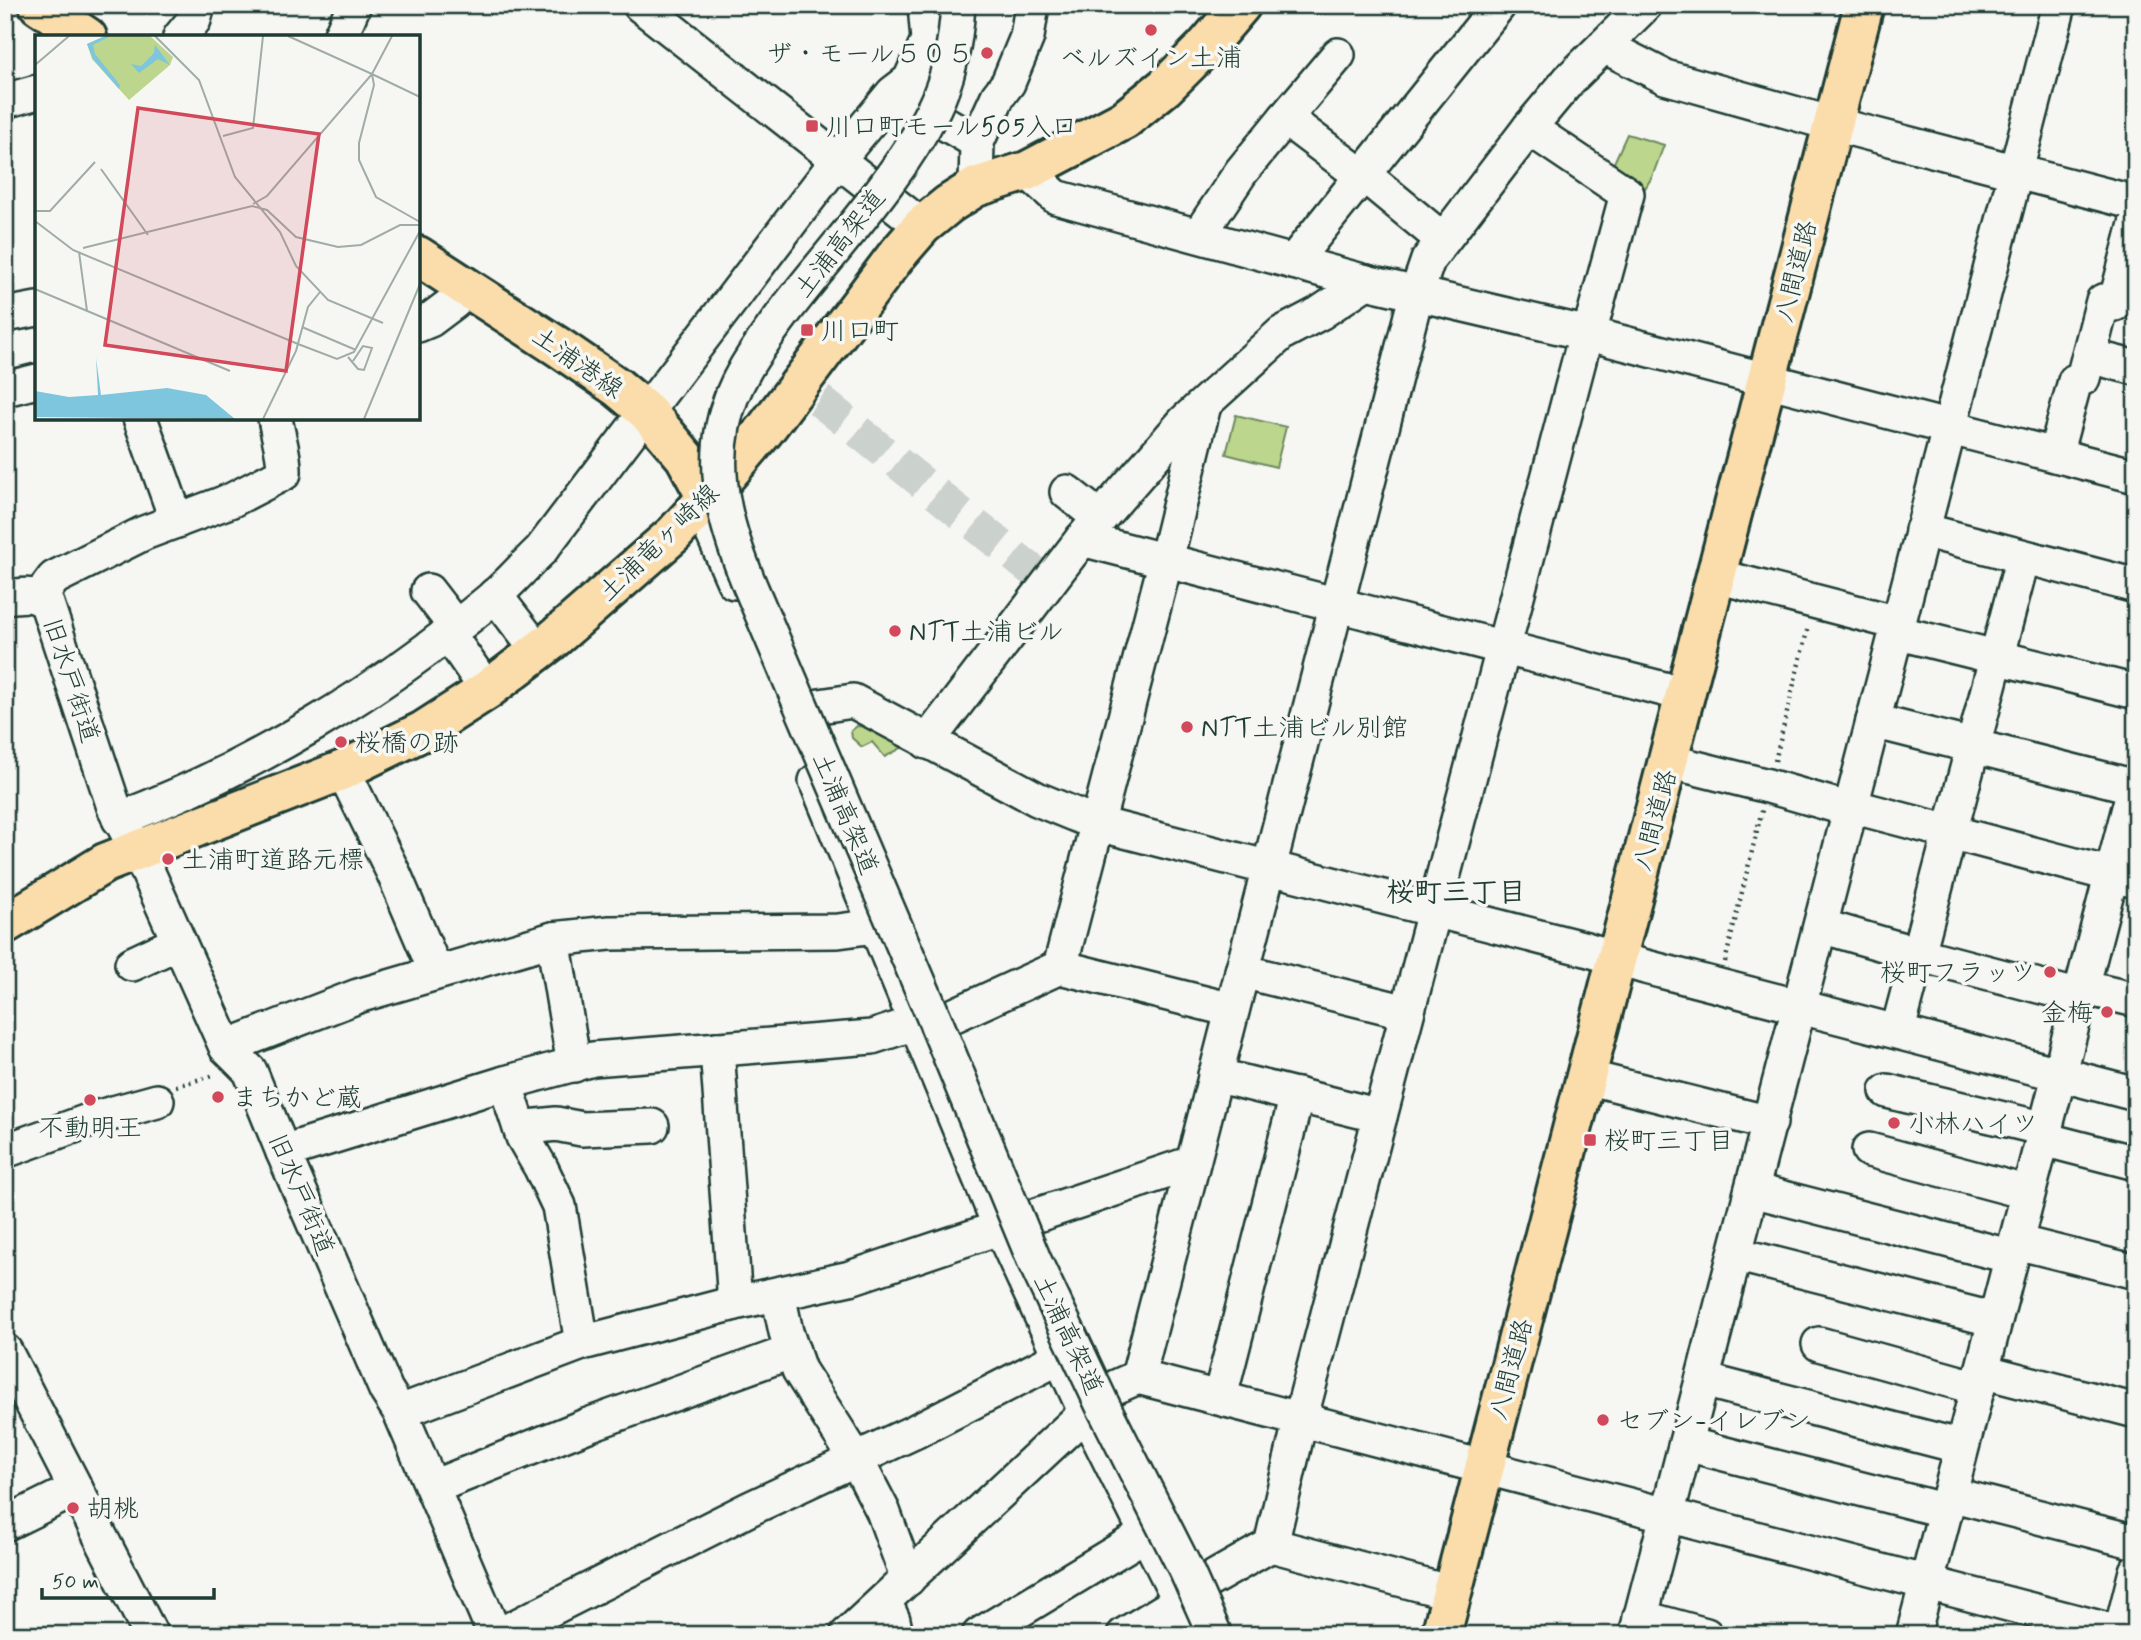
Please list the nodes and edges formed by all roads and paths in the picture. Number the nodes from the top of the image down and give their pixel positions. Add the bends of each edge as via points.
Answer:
1 (39, 5) edge
2 (198, 5) edge
3 (354, 5) edge
4 (640, 5) edge
5 (925, 5) edge
6 (958, 5) edge
7 (1032, 5) edge
8 (1241, 5) edge
9 (1499, 5) edge
10 (1646, 5) edge
11 (1864, 5) edge
12 (2059, 5) edge
13 (84, 35) edge
14 (182, 35) edge
15 (341, 35) edge
16 (1604, 46) junction
17 (1338, 55) dead end
18 (893, 93) junction
19 (35, 94) edge
20 (5, 101) edge
21 (1285, 118) junction
22 (1833, 124) junction
23 (1529, 128) junction
24 (977, 142) junction
25 (837, 161) junction
26 (1027, 171) junction
27 (2016, 171) junction
28 (1362, 175) junction
29 (976, 187) junction
30 (2136, 203) edge
31 (2136, 224) edge
32 (922, 226) junction
33 (1199, 235) junction
34 (1443, 240) junction
35 (420, 257) edge
36 (1293, 262) junction
37 (2131, 263) edge
38 (1366, 282) junction
39 (1417, 292) junction
40 (454, 302) dead end
41 (35, 309) edge
42 (5, 316) edge
43 (420, 324) edge
44 (1587, 334) junction
45 (2089, 356) junction
46 (2136, 368) edge
47 (1767, 380) junction
48 (35, 382) edge
49 (5, 389) edge
50 (1204, 405) junction
51 (647, 412) junction
52 (141, 420) edge
53 (265, 420) edge
54 (1949, 427) junction
55 (2055, 455) junction
56 (2136, 476) edge
57 (1067, 492) dead end
58 (707, 498) junction
59 (177, 521) junction
60 (1091, 528) junction
61 (1922, 530) junction
62 (2022, 556) junction
63 (1166, 560) junction
64 (1736, 580) dead end
65 (2136, 586) edge
66 (428, 591) dead end
67 (495, 596) junction
68 (5, 597) edge
69 (39, 598) junction
70 (1335, 604) junction
71 (1897, 627) junction
72 (451, 629) junction
73 (1502, 647) junction
74 (538, 651) junction
75 (1994, 657) junction
76 (487, 690) junction
77 (2136, 692) edge
78 (1686, 695) junction
79 (813, 707) junction
80 (1873, 721) junction
81 (927, 742) junction
82 (1972, 746) junction
83 (1688, 766) dead end
84 (343, 770) junction
85 (2130, 783) edge
86 (1851, 808) junction
87 (1098, 824) junction
88 (1949, 832) junction
89 (128, 835) junction
90 (1268, 867) junction
91 (2124, 878) edge
92 (1434, 910) junction
93 (5, 924) edge
94 (875, 926) junction
95 (1821, 926) junction
96 (553, 939) junction
97 (179, 942) junction
98 (1917, 954) junction
99 (1618, 959) junction
100 (132, 964) dead end
101 (1060, 967) junction
102 (1242, 971) junction
103 (436, 972) junction
104 (2136, 1000) edge
105 (1800, 1007) junction
106 (1232, 1010) junction
107 (1407, 1012) junction
108 (948, 1018) junction
109 (1900, 1022) dead end
110 (915, 1023) junction
111 (717, 1049) junction
112 (225, 1060) junction
113 (574, 1065) junction
114 (2059, 1074) junction
115 (1215, 1075) junction
116 (1606, 1082) dead end
117 (505, 1083) junction
118 (1886, 1091) dead end
119 (2136, 1094) edge
120 (161, 1095) joint
121 (1297, 1096) junction
122 (1380, 1116) junction
123 (1770, 1123) junction
124 (652, 1126) dead end
125 (520, 1128) junction
126 (2044, 1134) junction
127 (1869, 1150) dead end
128 (5, 1151) edge
129 (283, 1152) junction
130 (1192, 1163) junction
131 (2136, 1163) edge
132 (1752, 1190) junction
133 (2018, 1190) dead end
134 (1033, 1218) junction
135 (1000, 1227) junction
136 (2008, 1248) junction
137 (1735, 1254) junction
138 (2136, 1272) edge
139 (778, 1294) junction
140 (735, 1303) junction
141 (1984, 1317) dead end
142 (582, 1343) junction
143 (1819, 1343) dead end
144 (793, 1351) junction
145 (1060, 1357) junction
146 (8, 1365) edge
147 (1703, 1380) junction
148 (1980, 1380) junction
149 (1124, 1383) junction
150 (1222, 1389) dead end
151 (2136, 1411) edge
152 (400, 1412) junction
153 (1086, 1413) junction
154 (1300, 1418) junction
155 (1686, 1444) junction
156 (1951, 1444) dead end
157 (856, 1459) junction
158 (1485, 1466) junction
159 (443, 1483) dead end
160 (76, 1489) junction
161 (1942, 1501) junction
162 (1667, 1516) junction
163 (5, 1524) edge
164 (1136, 1540) dead end
165 (2136, 1542) edge
166 (1271, 1545) junction
167 (2136, 1571) edge
168 (908, 1578) junction
169 (1927, 1582) junction
170 (1206, 1583) junction
171 (1452, 1593) junction
172 (884, 1601) junction
173 (1170, 1607) dead end
174 (1638, 1626) edge
175 (2122, 1634) edge
176 (151, 1635) edge
177 (497, 1635) edge
178 (847, 1635) edge
179 (896, 1635) edge
180 (979, 1635) edge
181 (1124, 1635) edge
182 (1197, 1635) edge
183 (1215, 1635) edge
184 (1228, 1635) edge
185 (1441, 1635) edge
186 (1706, 1635) edge
187 (1913, 1635) edge

1 - 13 main road
2 - 14 street via 194,20
3 - 15 street
4 - 25 street
5 - 18 street via 928,40 910,80
6 - 183 street, 土浦高架道, bridge via 946,76 920,133 864,214 744,369 723,425 719,455 723,508 745,576 1034,1260
7 - 24 street via 1027,37
8 - 26 main road, 土浦竜ヶ崎線 via 1181,71 1124,120
9 - 28 street
10 - 16 street
11 - 22 main road, 八間道路
12 - 27 street
16 - 22 street via 1665,77
16 - 23 street
17 - 21 street
18 - 24 street
18 - 25 street
19 - 20 street
21 - 28 street
21 - 33 street
22 - 27 street
22 - 47 main road, 八間道路
23 - 34 street
23 - 44 street via 1627,194
24 - 29 street
25 - 32 street
25 - 51 street
26 - 29 main road, 土浦竜ヶ崎線
26 - 33 street via 1056,197
27 - 30 street
27 - 54 street
28 - 34 street
28 - 36 street
29 - 32 main road, 土浦竜ヶ崎線
31 - 37 street
32 - 58 main road, 土浦竜ヶ崎線
33 - 36 street
34 - 39 street via 1428,260
35 - 51 main road, 土浦港線 via 571,355
36 - 38 street
37 - 45 street via 2115,304 2103,301
38 - 39 street
38 - 50 street via 1282,333
39 - 44 street
39 - 70 street
40 - 43 street
41 - 42 street
44 - 47 street
44 - 73 street
45 - 46 street
45 - 55 street via 2083,378 2075,381
47 - 54 street
47 - 78 main road, 八間道路
48 - 49 street
50 - 60 street
50 - 63 street
51 - 58 main road, 土浦港線 via 685,457
51 - 67 street via 541,550
52 - 59 street
53 - 59 street via 285,459 284,473
54 - 55 street
54 - 61 street
55 - 56 street
57 - 60 street
58 - 74 main road, 土浦竜ヶ崎線 via 674,534
58 - 79 street via 728,520
58 - 94 street via 713,534
59 - 69 street via 54,578
60 - 63 street
60 - 81 street
61 - 62 street
61 - 71 street
62 - 65 street
62 - 75 street
63 - 70 street
63 - 87 street
64 - 71 street
66 - 72 street
67 - 72 street
67 - 74 street
68 - 69 street, 旧水戸街道
69 - 89 street, 旧水戸街道 via 47,604
70 - 73 street
70 - 90 street
71 - 75 street
71 - 80 street
72 - 76 street
72 - 89 street via 335,711 269,750 152,807
73 - 78 street
73 - 92 street
74 - 76 main road, 土浦竜ヶ崎線
75 - 77 street
75 - 82 street
76 - 84 main road, 土浦竜ヶ崎線 via 423,731
78 - 99 main road, 八間道路
79 - 81 street via 853,701
79 - 108 street
80 - 82 street
80 - 86 street
81 - 87 street
82 - 85 street
82 - 88 street
83 - 86 street
84 - 89 main road, 土浦竜ヶ崎線
84 - 103 street
85 - 91 street
86 - 88 street
86 - 95 street
87 - 90 street
87 - 101 street
88 - 91 street
88 - 98 street
89 - 93 main road, 土浦竜ヶ崎線 via 90,871
89 - 97 street, 旧水戸街道
90 - 92 street
90 - 102 street
91 - 114 street
92 - 99 street
92 - 107 street
94 - 96 street via 838,931 610,933
94 - 110 street
95 - 98 street
95 - 105 street
96 - 103 street
96 - 113 street
97 - 100 street
97 - 112 street, 旧水戸街道
98 - 104 street
98 - 109 street
99 - 105 street
99 - 158 main road, 八間道路
101 - 106 street
101 - 108 street
102 - 106 street
102 - 107 street
103 - 112 street via 358,996
105 - 114 street
105 - 123 street
106 - 115 street
107 - 122 street
108 - 110 street
108 - 134 street
110 - 111 street via 872,1037
110 - 135 street
111 - 113 street via 593,1059
111 - 140 street
112 - 120 path
112 - 129 street, 旧水戸街道 via 250,1071
113 - 117 street
114 - 119 street
114 - 126 street
115 - 121 street
115 - 130 street
116 - 123 street
117 - 125 street
117 - 129 street
118 - 126 street
120 - 128 street
121 - 122 street
121 - 150 street
122 - 154 street
123 - 132 street
124 - 125 street
125 - 142 street via 559,1206
126 - 131 street
126 - 136 street
127 - 133 street
129 - 152 street, 旧水戸街道 via 386,1390
130 - 134 street
130 - 149 street
132 - 136 street
132 - 137 street
134 - 135 street
134 - 149 street
135 - 139 street via 850,1278
135 - 145 street
136 - 138 street
136 - 148 street
137 - 141 street
137 - 147 street
139 - 140 street
139 - 144 street
140 - 142 street
142 - 152 street
143 - 148 street
144 - 157 street via 799,1370
144 - 159 street
145 - 153 street
145 - 157 street
146 - 160 street
147 - 155 street
147 - 156 street
148 - 151 street
148 - 161 street
149 - 153 street
149 - 154 street
149 - 170 street
152 - 177 street, 旧水戸街道
153 - 168 street
153 - 182 street
154 - 158 street
154 - 166 street
155 - 161 street
155 - 162 street
157 - 168 street via 883,1511
157 - 177 street
158 - 162 street
158 - 171 main road, 八間道路
160 - 163 street
160 - 176 street
161 - 165 street
161 - 169 street
162 - 169 street
162 - 174 street
164 - 180 street
166 - 170 street
166 - 171 street
167 - 175 street
168 - 172 street
169 - 175 street
169 - 187 street
170 - 184 street
171 - 185 main road, 八間道路
172 - 178 street
172 - 179 street
173 - 181 street
174 - 186 street

